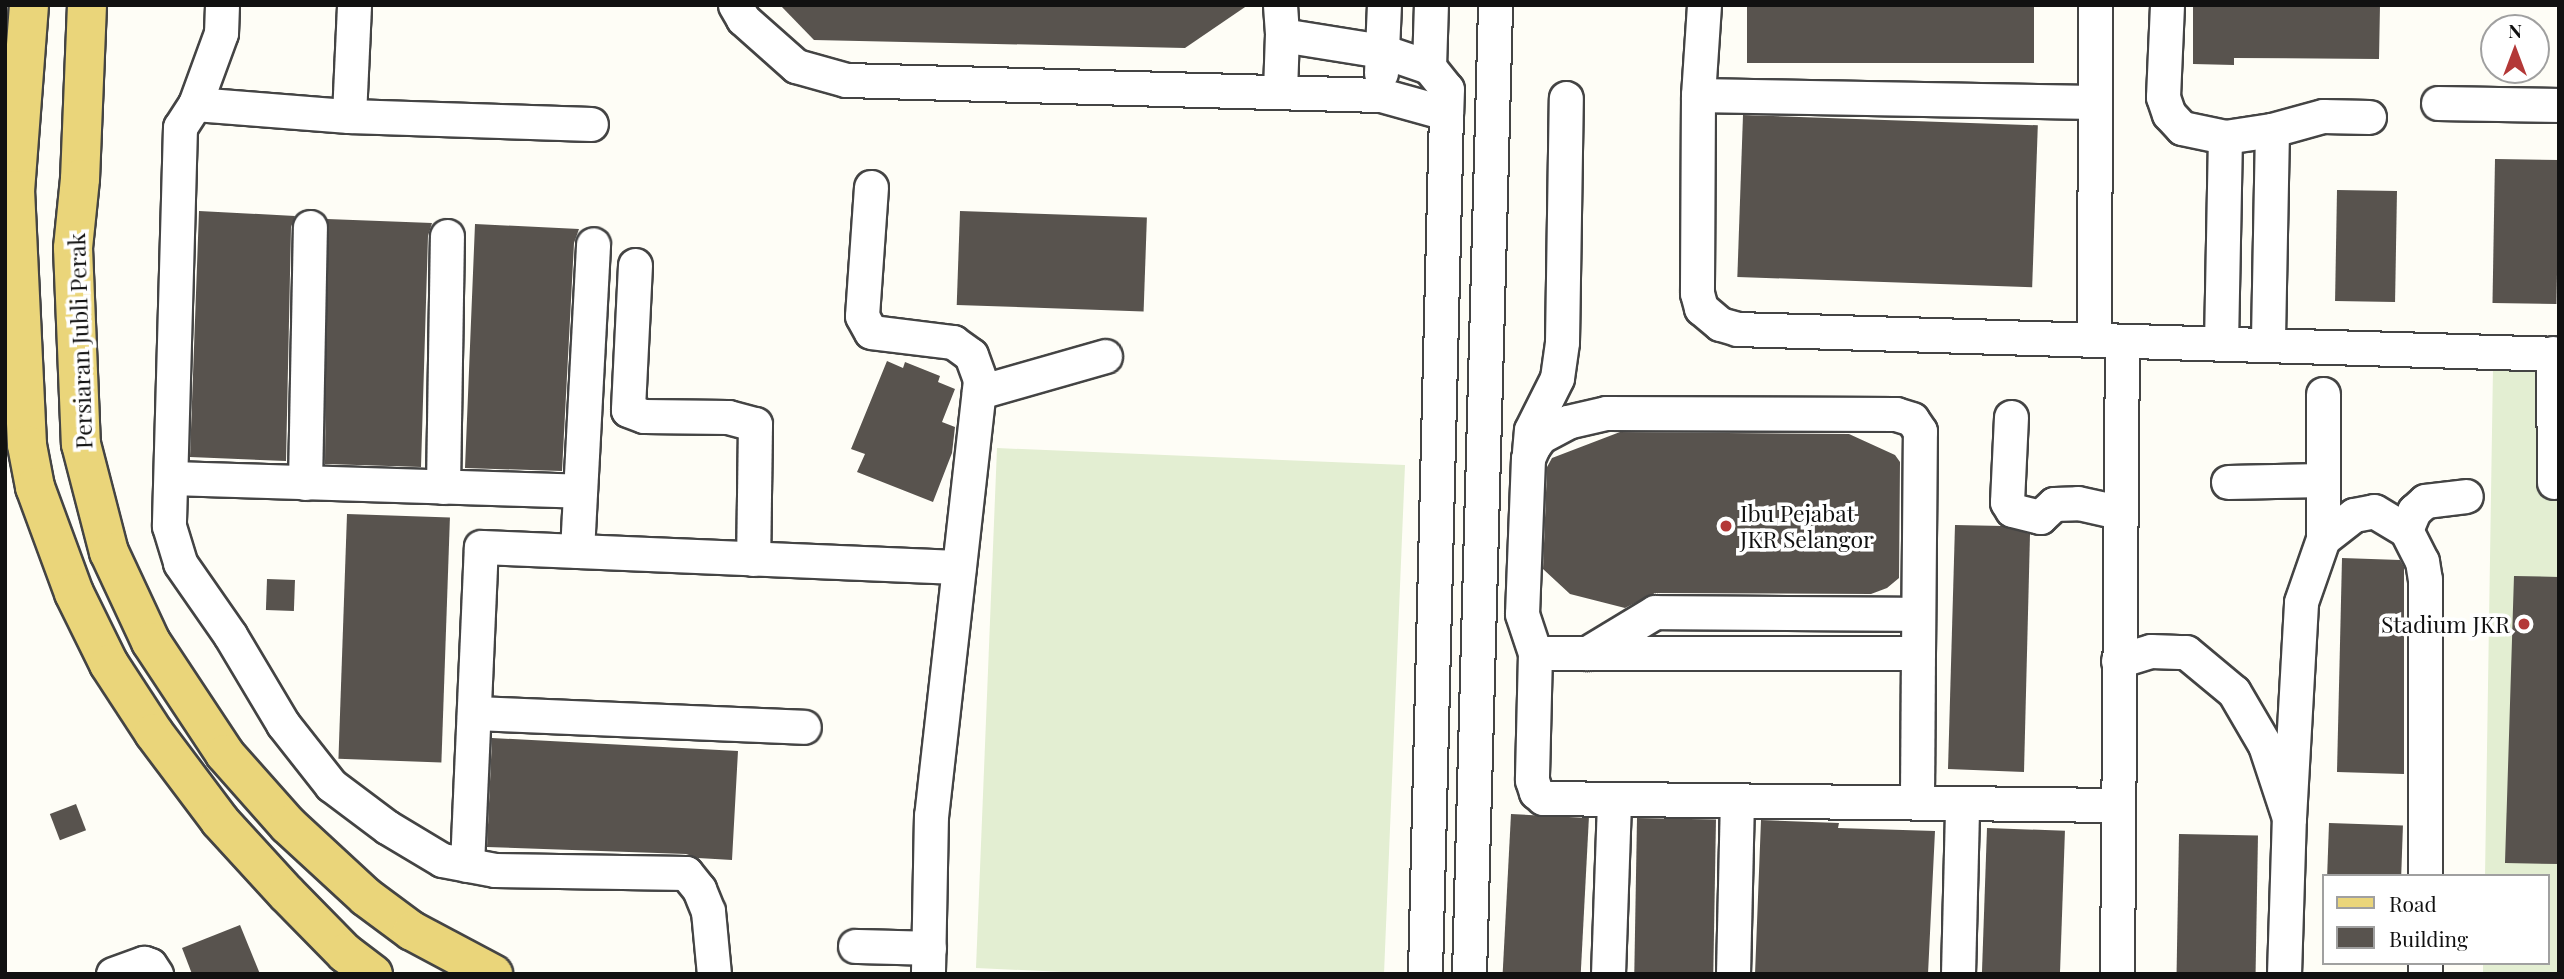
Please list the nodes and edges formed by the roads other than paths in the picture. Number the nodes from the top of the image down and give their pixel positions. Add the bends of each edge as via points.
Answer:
1 (29, 5) edge
2 (87, 5) edge
3 (222, 5) edge
4 (354, 5) edge
5 (735, 5) edge
6 (1384, 5) edge
7 (1431, 5) edge
8 (1494, 5) edge
9 (1704, 5) edge
10 (2095, 5) edge
11 (2167, 5) edge
12 (1281, 20) edge
13 (1382, 51) junction
14 (15, 58) edge
15 (1429, 67) junction
16 (1280, 91) junction
17 (1381, 95) junction
18 (1698, 95) junction
19 (1566, 99) dead end
20 (2092, 102) junction
21 (2438, 103) dead end
22 (195, 104) junction
23 (2559, 105) edge
24 (1446, 113) junction
25 (349, 116) junction
26 (2369, 117) dead end
27 (591, 124) dead end
28 (2272, 130) junction
29 (2225, 137) junction
30 (871, 187) dead end
31 (5, 219) edge
32 (310, 227) dead end
33 (447, 236) dead end
34 (593, 244) dead end
35 (73, 248) junction
36 (17, 258) junction
37 (635, 265) dead end
38 (19, 327) junction
39 (2108, 340) junction
40 (2221, 344) junction
41 (2268, 345) junction
42 (2556, 354) edge
43 (1105, 356) dead end
44 (979, 392) junction
45 (2323, 394) dead end
46 (2011, 417) dead end
47 (1528, 458) junction
48 (172, 478) junction
49 (2322, 480) junction
50 (2228, 482) dead end
51 (2554, 482) dead end
52 (305, 483) junction
53 (443, 487) junction
54 (580, 491) junction
55 (2466, 496) dead end
56 (2119, 512) junction
57 (2406, 530) junction
58 (2323, 539) junction
59 (577, 551) junction
60 (753, 559) junction
61 (959, 568) junction
62 (1918, 614) junction
63 (1535, 653) junction
64 (1587, 653) junction
65 (1918, 653) junction
66 (2118, 661) junction
67 (474, 713) junction
68 (804, 727) dead end
69 (1614, 801) junction
70 (1737, 803) junction
71 (1917, 803) junction
72 (1962, 804) junction
73 (2118, 805) junction
74 (2289, 818) junction
75 (467, 865) junction
76 (2425, 874) edge
77 (412, 931) junction
78 (855, 946) dead end
79 (929, 961) edge
80 (371, 973) edge
81 (113, 974) edge
82 (156, 974) edge
83 (434, 974) edge
84 (493, 974) edge
85 (714, 974) edge
86 (1425, 974) edge
87 (1469, 974) edge
88 (1608, 974) edge
89 (1733, 974) edge
90 (1958, 974) edge
91 (2117, 974) edge
92 (2284, 974) edge

1 - 14 main road
2 - 35 main road, Persiaran Jubli Perak
3 - 22 street via 221,33
4 - 25 street
5 - 16 street via 743,19 796,65 846,80
6 - 13 street
7 - 15 street
8 - 87 street
9 - 18 street
10 - 20 street
11 - 29 street via 2164,97 2169,114 2182,128
12 - 13 street
12 - 16 street
13 - 15 street
13 - 17 street
14 - 36 main road
15 - 24 street via 1447,89
16 - 17 street
17 - 24 street
18 - 20 street
18 - 39 street via 1697,293 1701,308 1720,324 1737,329
19 - 47 street via 1562,341 1557,378 1531,430
20 - 39 street
21 - 23 street
22 - 25 street
22 - 48 street via 180,127
24 - 86 street
25 - 27 street
26 - 28 street via 2323,116
28 - 29 street
28 - 41 street
29 - 40 street
30 - 44 street via 862,316 871,332 953,342 971,355 981,380
31 - 36 street
32 - 52 street
33 - 53 street
34 - 54 street
35 - 38 main road via 47,272
35 - 77 main road, Persiaran Jubli Perak via 81,444 109,552 151,642 225,754 288,825 366,897
36 - 38 main road
37 - 60 street via 628,410 645,416 728,417 755,424
38 - 80 main road via 27,445 35,486 74,593 109,664 220,821 286,894
39 - 40 street
39 - 56 street
40 - 41 street
41 - 42 street
42 - 51 street
43 - 44 street
44 - 61 street
45 - 49 street
46 - 56 street via 2007,502 2012,510 2040,517 2054,504 2078,503
47 - 62 street via 1540,437 1568,422 1606,413 1896,414 1912,419 1920,431
47 - 63 street via 1522,614
48 - 52 street
48 - 75 street via 169,526 180,563 283,724 331,785 442,860
49 - 50 street
49 - 58 street
52 - 53 street
53 - 54 street
54 - 59 street
55 - 57 street via 2425,501 2414,511
56 - 66 street
57 - 58 street via 2374,511 2354,515
57 - 76 street via 2426,579
58 - 74 street via 2301,602
59 - 60 street
59 - 67 street via 481,547
60 - 61 street
61 - 79 street via 931,815
62 - 64 street via 1654,612
62 - 65 street
63 - 64 street
63 - 69 street via 1532,780 1536,792 1543,798
64 - 65 street
65 - 71 street
66 - 73 street
66 - 74 street via 2151,651 2186,652 2234,692 2265,746
67 - 68 street
67 - 75 street
69 - 70 street
69 - 88 street
70 - 71 street
70 - 89 street
71 - 72 street
72 - 73 street
72 - 90 street
73 - 91 street
74 - 92 street
75 - 85 street via 495,870 686,873 708,911
77 - 83 main road
77 - 84 main road, Persiaran Jubli Perak
78 - 79 street
81 - 82 street via 144,963

